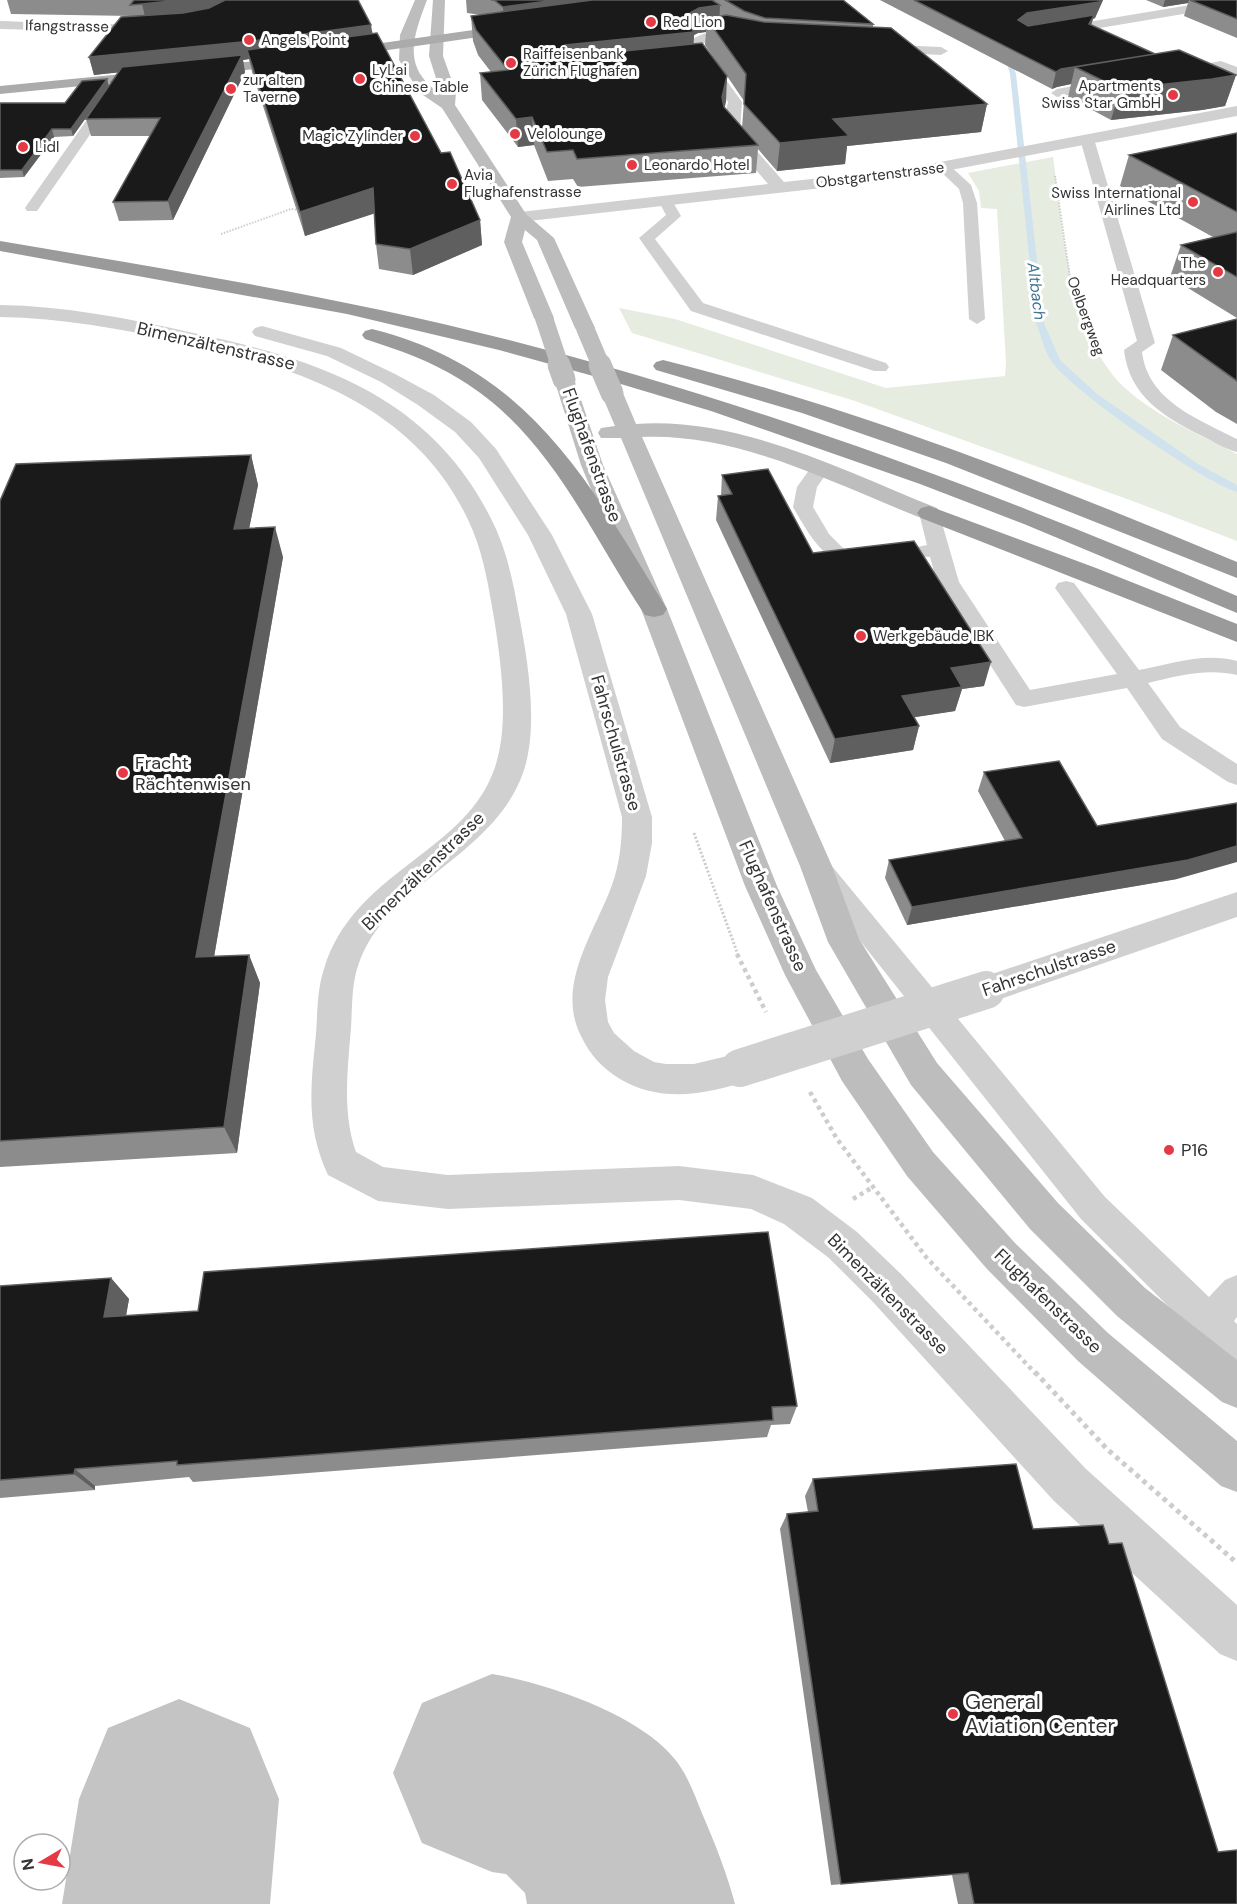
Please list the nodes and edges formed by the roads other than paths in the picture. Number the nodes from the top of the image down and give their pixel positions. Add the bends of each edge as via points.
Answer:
1 (234, 0) edge
2 (421, 0) edge
3 (439, 0) edge
4 (1237, 1) edge
5 (440, 15) junction
6 (455, 17) dead end
7 (469, 20) dead end
8 (717, 20) edge
9 (495, 23) junction
10 (0, 25) edge
11 (438, 35) junction
12 (1032, 35) edge
13 (406, 39) junction
14 (861, 48) edge
15 (941, 51) dead end
16 (1237, 72) edge
17 (1162, 75) edge
18 (118, 77) junction
19 (1116, 83) edge
20 (0, 90) edge
21 (1057, 93) edge
22 (448, 105) junction
23 (1237, 111) edge
24 (1087, 140) junction
25 (943, 167) junction
26 (778, 187) junction
27 (665, 200) junction
28 (32, 208) dead end
29 (520, 217) junction
30 (0, 227) edge
31 (0, 246) edge
32 (0, 257) edge
33 (179, 296) dead end
34 (408, 302) dead end
35 (0, 311) edge
36 (232, 315) joint
37 (977, 319) dead end
38 (525, 329) dead end
39 (880, 367) dead end
40 (627, 431) junction
41 (582, 435) junction
42 (1237, 446) edge
43 (819, 470) junction
44 (929, 513) junction
45 (939, 549) junction
46 (1237, 571) edge
47 (1066, 588) dead end
48 (1237, 605) edge
49 (654, 609) junction
50 (1237, 634) edge
51 (1237, 668) edge
52 (1133, 679) junction
53 (1237, 776) edge
54 (816, 866) junction
55 (1237, 904) edge
56 (1237, 1292) edge
57 (1210, 1321) junction
58 (1237, 1349) edge
59 (1237, 1387) edge
60 (1237, 1470) edge
61 (1237, 1637) edge

1 - 10 street, Ifangstrasse via 215,20 159,27
2 - 13 main road
3 - 5 main road
4 - 12 street
5 - 6 main road
5 - 11 main road
7 - 9 main road
8 - 26 street via 742,36 698,40 695,43 699,62 735,102 732,134
9 - 11 main road
9 - 11 main road via 530,22
11 - 13 main road
11 - 22 main road via 436,55 450,94
13 - 18 main road via 256,65
13 - 22 main road via 406,60 420,85
14 - 15 street
16 - 17 lane via 1221,65
18 - 20 main road
18 - 28 lane via 118,85
19 - 21 lane
22 - 29 main road
23 - 24 street, Obstgartenstrasse
24 - 25 street, Obstgartenstrasse
24 - 42 lane via 1146,343 1133,350 1132,363 1139,379 1176,414
25 - 26 street, Obstgartenstrasse
25 - 37 lane via 966,188 970,203
26 - 27 street, Obstgartenstrasse
27 - 29 street, Obstgartenstrasse
27 - 39 lane via 674,216 647,238 698,307
29 - 40 main road, bridge via 545,238
29 - 41 main road, Flughafenstrasse, bridge via 513,242 544,318
30 - 34 highway
31 - 48 highway via 397,319 671,391 867,455
32 - 33 highway
35 - 61 street, Bimenzältenstrasse via 30,310 113,322 261,353 326,375 381,404 423,440 447,466 484,530 498,573 510,633 515,701 509,771 494,801 471,829 362,925 339,972 330,1127 341,1163 378,1184 413,1189 448,1192 679,1183 753,1192 798,1211 843,1245 887,1288 1070,1485
36 - 49 highway via 390,339 432,355 476,379 535,432 567,470
36 - 55 street, Fahrschulstrasse, bridge via 325,349 426,400 463,427 488,454 540,535 579,614 638,817 638,843 628,884 589,984 589,1015 595,1036 635,1071 663,1080 693,1081 740,1068 986,990
38 - 46 highway via 756,393 912,445
40 - 41 main road
40 - 43 main road via 666,429 725,439
40 - 54 main road
41 - 49 main road, Flughafenstrasse
43 - 44 main road
43 - 45 lane via 807,487 803,507 829,550 857,560
44 - 45 lane
44 - 50 highway
45 - 52 lane via 948,582 1024,699
47 - 52 lane
49 - 60 main road, Flughafenstrasse via 761,886 802,975 855,1070 921,1164 1001,1256 1093,1347
51 - 52 lane via 1210,664
52 - 53 lane via 1172,733
54 - 57 lane via 1093,1208
54 - 59 main road via 850,952 924,1074 1044,1216 1131,1302
56 - 57 lane
57 - 58 lane

